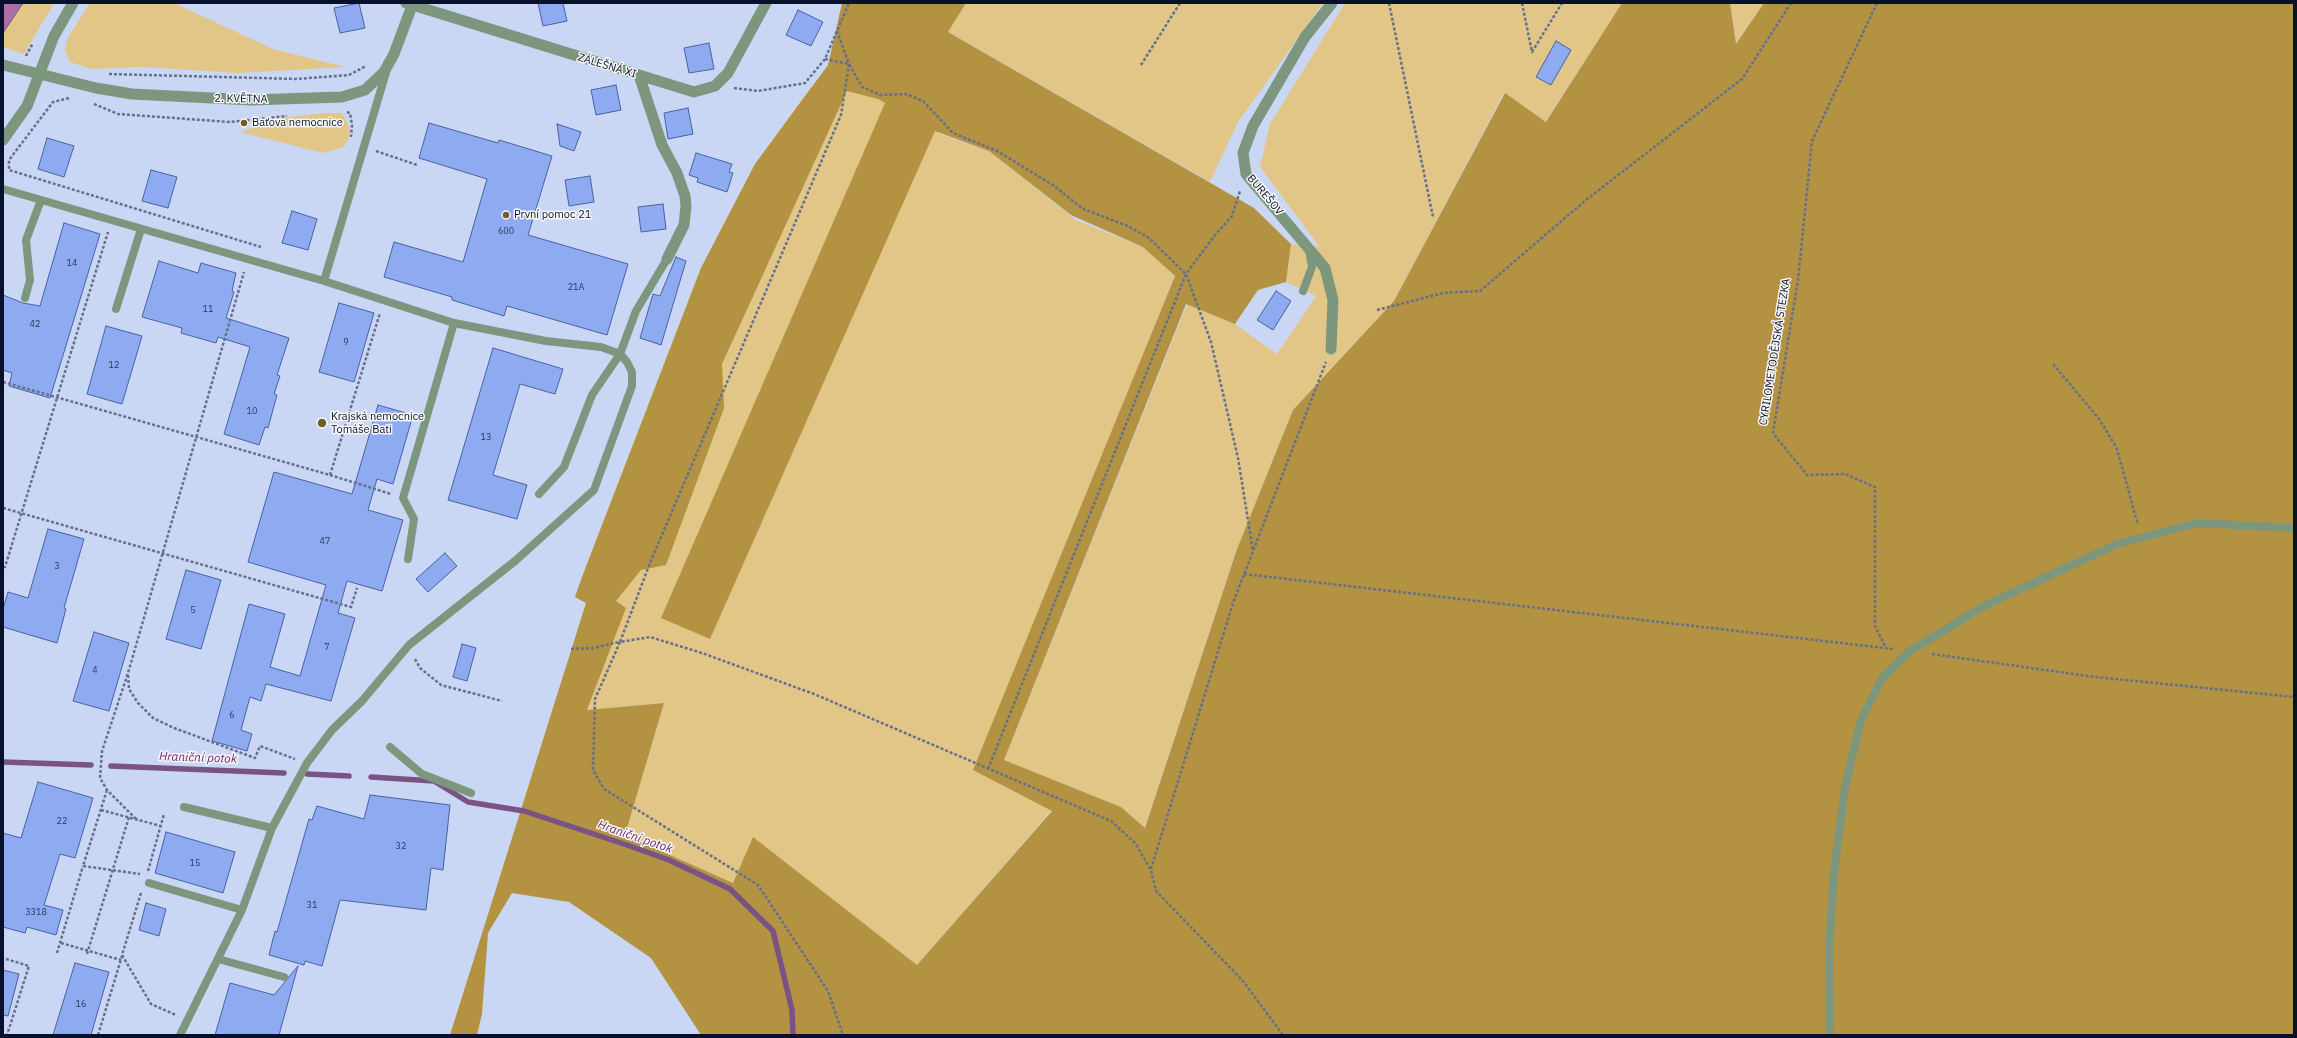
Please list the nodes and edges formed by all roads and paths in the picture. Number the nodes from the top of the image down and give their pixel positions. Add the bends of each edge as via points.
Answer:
1 (73, 3) edge
2 (766, 3) edge
3 (850, 3) edge
4 (1180, 3) edge
5 (1332, 3) edge
6 (1389, 3) edge
7 (1522, 3) edge
8 (1562, 3) edge
9 (1791, 3) edge
10 (1877, 3) edge
11 (410, 4) edge
12 (837, 31) junction
13 (824, 59) junction
14 (371, 63) dead end
15 (849, 64) junction
16 (3, 65) edge
17 (1141, 65) dead end
18 (388, 66) junction
19 (103, 74) dead end
20 (40, 75) junction
21 (639, 75) junction
22 (715, 86) junction
23 (70, 98) dead end
24 (91, 103) dead end
25 (340, 110) dead end
26 (294, 115) dead end
27 (351, 139) dead end
28 (3, 140) edge
29 (378, 145) dead end
30 (418, 165) dead end
31 (1246, 174) junction
32 (3, 189) edge
33 (41, 200) junction
34 (1433, 217) dead end
35 (112, 220) junction
36 (141, 228) junction
37 (266, 248) dead end
38 (1309, 248) junction
39 (248, 259) junction
40 (667, 259) joint
41 (1186, 274) junction
42 (324, 281) junction
43 (1304, 291) dead end
44 (25, 298) dead end
45 (384, 302) junction
46 (116, 309) dead end
47 (1377, 310) dead end
48 (454, 323) junction
49 (1332, 349) joint
50 (620, 354) junction
51 (2053, 364) dead end
52 (3, 382) edge
53 (57, 397) junction
54 (195, 436) junction
55 (330, 475) junction
56 (539, 494) dead end
57 (403, 498) junction
58 (3, 508) edge
59 (21, 514) junction
60 (2294, 528) edge
61 (2142, 537) junction
62 (1253, 551) junction
63 (162, 554) junction
64 (408, 559) dead end
65 (3, 567) edge
66 (1244, 574) junction
67 (357, 588) dead end
68 (620, 642) junction
69 (409, 645) junction
70 (571, 649) dead end
71 (1910, 651) junction
72 (128, 673) junction
73 (2294, 698) edge
74 (502, 701) dead end
75 (390, 747) dead end
76 (307, 763) junction
77 (988, 769) junction
78 (107, 790) junction
79 (471, 793) dead end
80 (184, 807) dead end
81 (101, 810) junction
82 (164, 814) dead end
83 (129, 817) junction
84 (136, 819) junction
85 (161, 826) junction
86 (272, 828) junction
87 (83, 866) junction
88 (112, 870) junction
89 (1150, 870) junction
90 (149, 883) dead end
91 (142, 890) dead end
92 (242, 910) junction
93 (60, 943) junction
94 (88, 952) junction
95 (58, 953) dead end
96 (122, 955) junction
97 (6, 959) dead end
98 (218, 959) junction
99 (121, 960) junction
100 (284, 977) dead end
101 (187, 1020) junction
102 (7, 1035) edge
103 (98, 1035) edge
104 (180, 1035) edge
105 (843, 1035) edge
106 (1283, 1035) edge
107 (1830, 1035) edge

1 - 20 street via 54,36
2 - 22 street via 728,73
3 - 12 path
4 - 17 path
5 - 31 street, BUREŠOV via 1305,37 1253,126 1243,153
6 - 34 path
7 - 8 path via 1532,52
9 - 47 path via 1742,79 1586,200 1480,291 1443,293
10 - 66 path, CYRILOMETODĚJSKÁ STEZKA via 1812,141 1798,280 1773,433 1808,474 1845,474 1874,487 1875,626 1886,648
11 - 18 street, 2. KVĚTNA
11 - 21 street, ZÁLEŠNÁ XI
12 - 13 path
12 - 15 path
13 - 15 path
13 - 22 path via 805,83 758,91
14 - 19 path via 349,75 297,79
15 - 41 path via 862,87 880,95 906,94 923,101 953,133 997,151 1053,185 1083,209 1128,226 1149,238
15 - 68 path via 841,115 650,563
16 - 20 street, 2. KVĚTNA
18 - 20 street, 2. KVĚTNA via 376,82 365,90 342,96 310,99 168,97 96,88
18 - 42 lane
20 - 28 street via 27,106
21 - 22 street, ZÁLEŠNÁ XI via 689,92
21 - 40 street via 662,145 685,196 684,225
23 - 37 path via 53,102 9,160 9,170
24 - 26 path via 118,114 230,122
25 - 27 path via 350,113
29 - 30 path via 376,152
31 - 38 street, BUREŠOV
31 - 41 path via 1232,216
32 - 33 lane
33 - 35 lane
33 - 44 lane via 26,240 30,280
35 - 36 lane
35 - 53 path
36 - 39 lane
36 - 46 lane
38 - 43 lane via 1312,267
38 - 49 street, BUREŠOV via 1325,268 1333,300
39 - 42 lane
39 - 54 path
40 - 50 lane via 636,311
41 - 62 path via 1211,342 1238,458
41 - 77 path
42 - 45 lane
45 - 48 lane
45 - 55 path
48 - 50 lane via 546,341 601,347
48 - 57 lane
49 - 62 path
50 - 56 lane via 592,396 564,467
50 - 69 lane via 632,372 632,386 594,490 515,561
51 - 61 path via 2100,420 2116,449
52 - 53 path
53 - 54 path
53 - 59 path
54 - 55 path
54 - 63 path
55 - 57 path
57 - 64 lane via 414,519
58 - 59 path
59 - 63 path
59 - 65 path
60 - 61 lane via 2197,523
61 - 71 lane via 2117,544 1984,606
62 - 66 path
63 - 67 path via 351,607
63 - 72 path
66 - 89 path
68 - 70 path via 594,648
68 - 77 path via 650,637 702,653 814,694
68 - 105 path via 595,699 593,770 604,789 758,886 828,992
69 - 74 path via 420,668 441,685
69 - 76 lane via 362,701 332,730
71 - 73 path via 2095,678
71 - 107 lane via 1882,678 1865,713 1845,787 1834,872 1828,948
72 - 76 path via 129,689 153,718 255,758 260,746
72 - 78 path via 102,751 100,778
75 - 79 lane via 422,774
76 - 86 lane
77 - 89 path via 1111,821 1135,843
78 - 81 path
78 - 84 path
80 - 86 lane
81 - 83 path
81 - 87 path
82 - 85 path
83 - 84 path
83 - 88 path
84 - 85 path
85 - 88 path via 146,875
86 - 92 lane
87 - 88 path
87 - 93 path
88 - 94 path
89 - 106 path via 1156,891 1243,981
90 - 92 lane
91 - 96 path
92 - 98 lane
93 - 94 path
93 - 95 path
94 - 99 path
96 - 99 path
96 - 101 path via 151,1004
97 - 102 path via 29,966
98 - 100 lane
98 - 101 lane
99 - 103 path
101 - 104 lane

